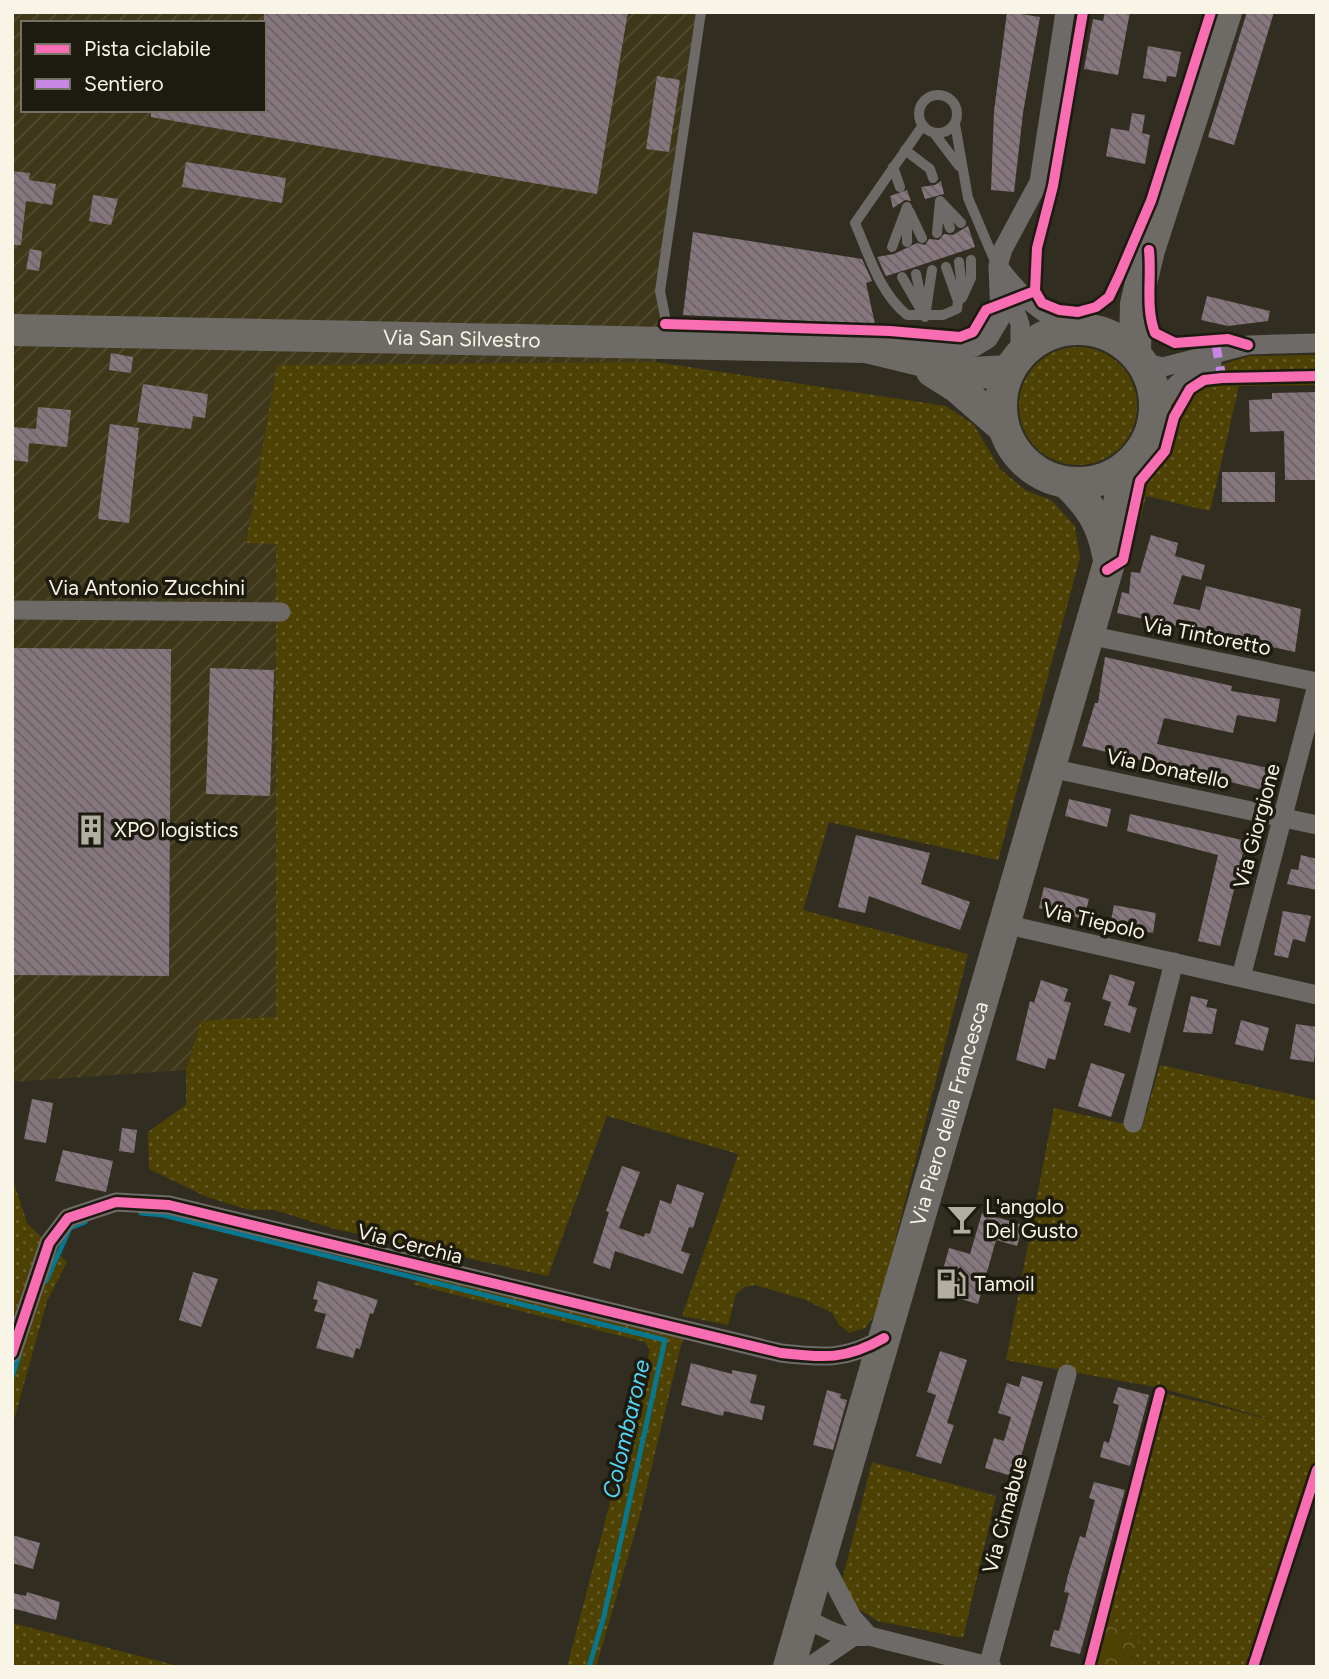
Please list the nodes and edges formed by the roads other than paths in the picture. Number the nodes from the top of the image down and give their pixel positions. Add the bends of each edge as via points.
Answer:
1 (701, 12) edge
2 (1065, 12) edge
3 (1226, 12) edge
4 (955, 124) junction
5 (923, 125) junction
6 (934, 133) junction
7 (905, 150) junction
8 (894, 167) junction
9 (963, 175) junction
10 (933, 178) dead end
11 (900, 187) dead end
12 (940, 201) junction
13 (907, 207) junction
14 (961, 223) dead end
15 (950, 228) dead end
16 (937, 233) dead end
17 (922, 237) dead end
18 (907, 242) dead end
19 (892, 247) dead end
20 (1149, 250) junction
21 (971, 260) dead end
22 (959, 262) dead end
23 (998, 266) junction
24 (946, 267) dead end
25 (932, 270) dead end
26 (916, 274) dead end
27 (902, 277) dead end
28 (959, 304) junction
29 (925, 317) junction
30 (1082, 329) junction
31 (12, 330) edge
32 (670, 342) junction
33 (1317, 343) edge
34 (1248, 345) junction
35 (866, 346) junction
36 (909, 357) junction
37 (1138, 358) junction
38 (1014, 363) junction
39 (1155, 414) junction
40 (1003, 427) junction
41 (1125, 468) junction
42 (1100, 506) junction
43 (12, 610) edge
44 (281, 612) dead end
45 (1088, 635) junction
46 (1317, 683) edge
47 (1050, 768) junction
48 (1284, 817) junction
49 (1317, 825) edge
50 (1004, 924) junction
51 (1174, 962) junction
52 (1241, 977) junction
53 (1317, 995) edge
54 (1133, 1123) dead end
55 (884, 1338) junction
56 (12, 1353) edge
57 (1067, 1374) dead end
58 (821, 1558) junction
59 (804, 1617) junction
60 (858, 1632) junction
61 (989, 1666) edge
62 (789, 1667) edge
63 (808, 1667) edge

1 - 32 lane via 660,291
2 - 23 street via 1038,182
3 - 20 main road
4 - 5 lane via 954,103 936,95 920,108
4 - 6 lane via 946,132
4 - 9 lane
5 - 6 lane
5 - 7 lane
6 - 9 lane
7 - 8 lane
7 - 10 lane via 930,169
8 - 11 lane
8 - 29 lane via 855,223 890,299 907,315
9 - 23 lane via 974,214
12 - 14 lane
12 - 15 lane
12 - 16 lane
13 - 17 lane
13 - 18 lane
13 - 19 lane
20 - 30 main road via 1111,316
20 - 37 main road via 1136,304
21 - 28 lane via 971,278
22 - 28 lane
23 - 30 street via 1025,300 1045,316
23 - 35 street via 1000,319 988,339 956,351 923,344
23 - 38 street via 1020,324
24 - 28 lane
25 - 29 lane
26 - 29 lane
27 - 29 lane
28 - 29 lane via 943,315
30 - 37 main road via 1121,342
30 - 38 main road via 1034,342
31 - 32 main road, Via San Silvestro
32 - 35 main road, Via San Silvestro
33 - 34 street
34 - 37 street via 1163,367
34 - 39 street via 1174,384
35 - 36 main road, Via San Silvestro
36 - 38 main road, Via San Silvestro via 973,373
36 - 40 main road, Via San Silvestro via 957,387
37 - 39 main road via 1149,376
38 - 40 main road via 1002,391
39 - 41 main road via 1143,448
40 - 42 main road via 1029,466
41 - 42 main road, Via Piero della Francesca
41 - 42 main road via 1103,480
42 - 45 main road, Via Piero della Francesca via 1109,563
43 - 44 street, Via Antonio Zucchini
45 - 46 street, Via Tintoretto
45 - 47 main road, Via Piero della Francesca
46 - 48 street, Via Giorgione
47 - 48 street, Via Donatello
47 - 50 main road, Via Piero della Francesca
48 - 49 street, Via Donatello
48 - 52 street, Via Giorgione
50 - 51 street, Via Tiepolo
50 - 55 main road, Via Piero della Francesca
51 - 52 street, Via Tiepolo
51 - 54 street
52 - 53 street, Via Tiepolo
55 - 56 street, Via Cerchia via 861,1351 827,1359 780,1353 169,1205 116,1202 68,1218 49,1242
55 - 58 main road, Via Piero della Francesca
57 - 61 street, Via Cimabue
58 - 59 main road, Via Piero della Francesca
58 - 60 street
59 - 60 street via 834,1616
59 - 62 main road, Via Piero della Francesca
60 - 61 street
60 - 63 street

